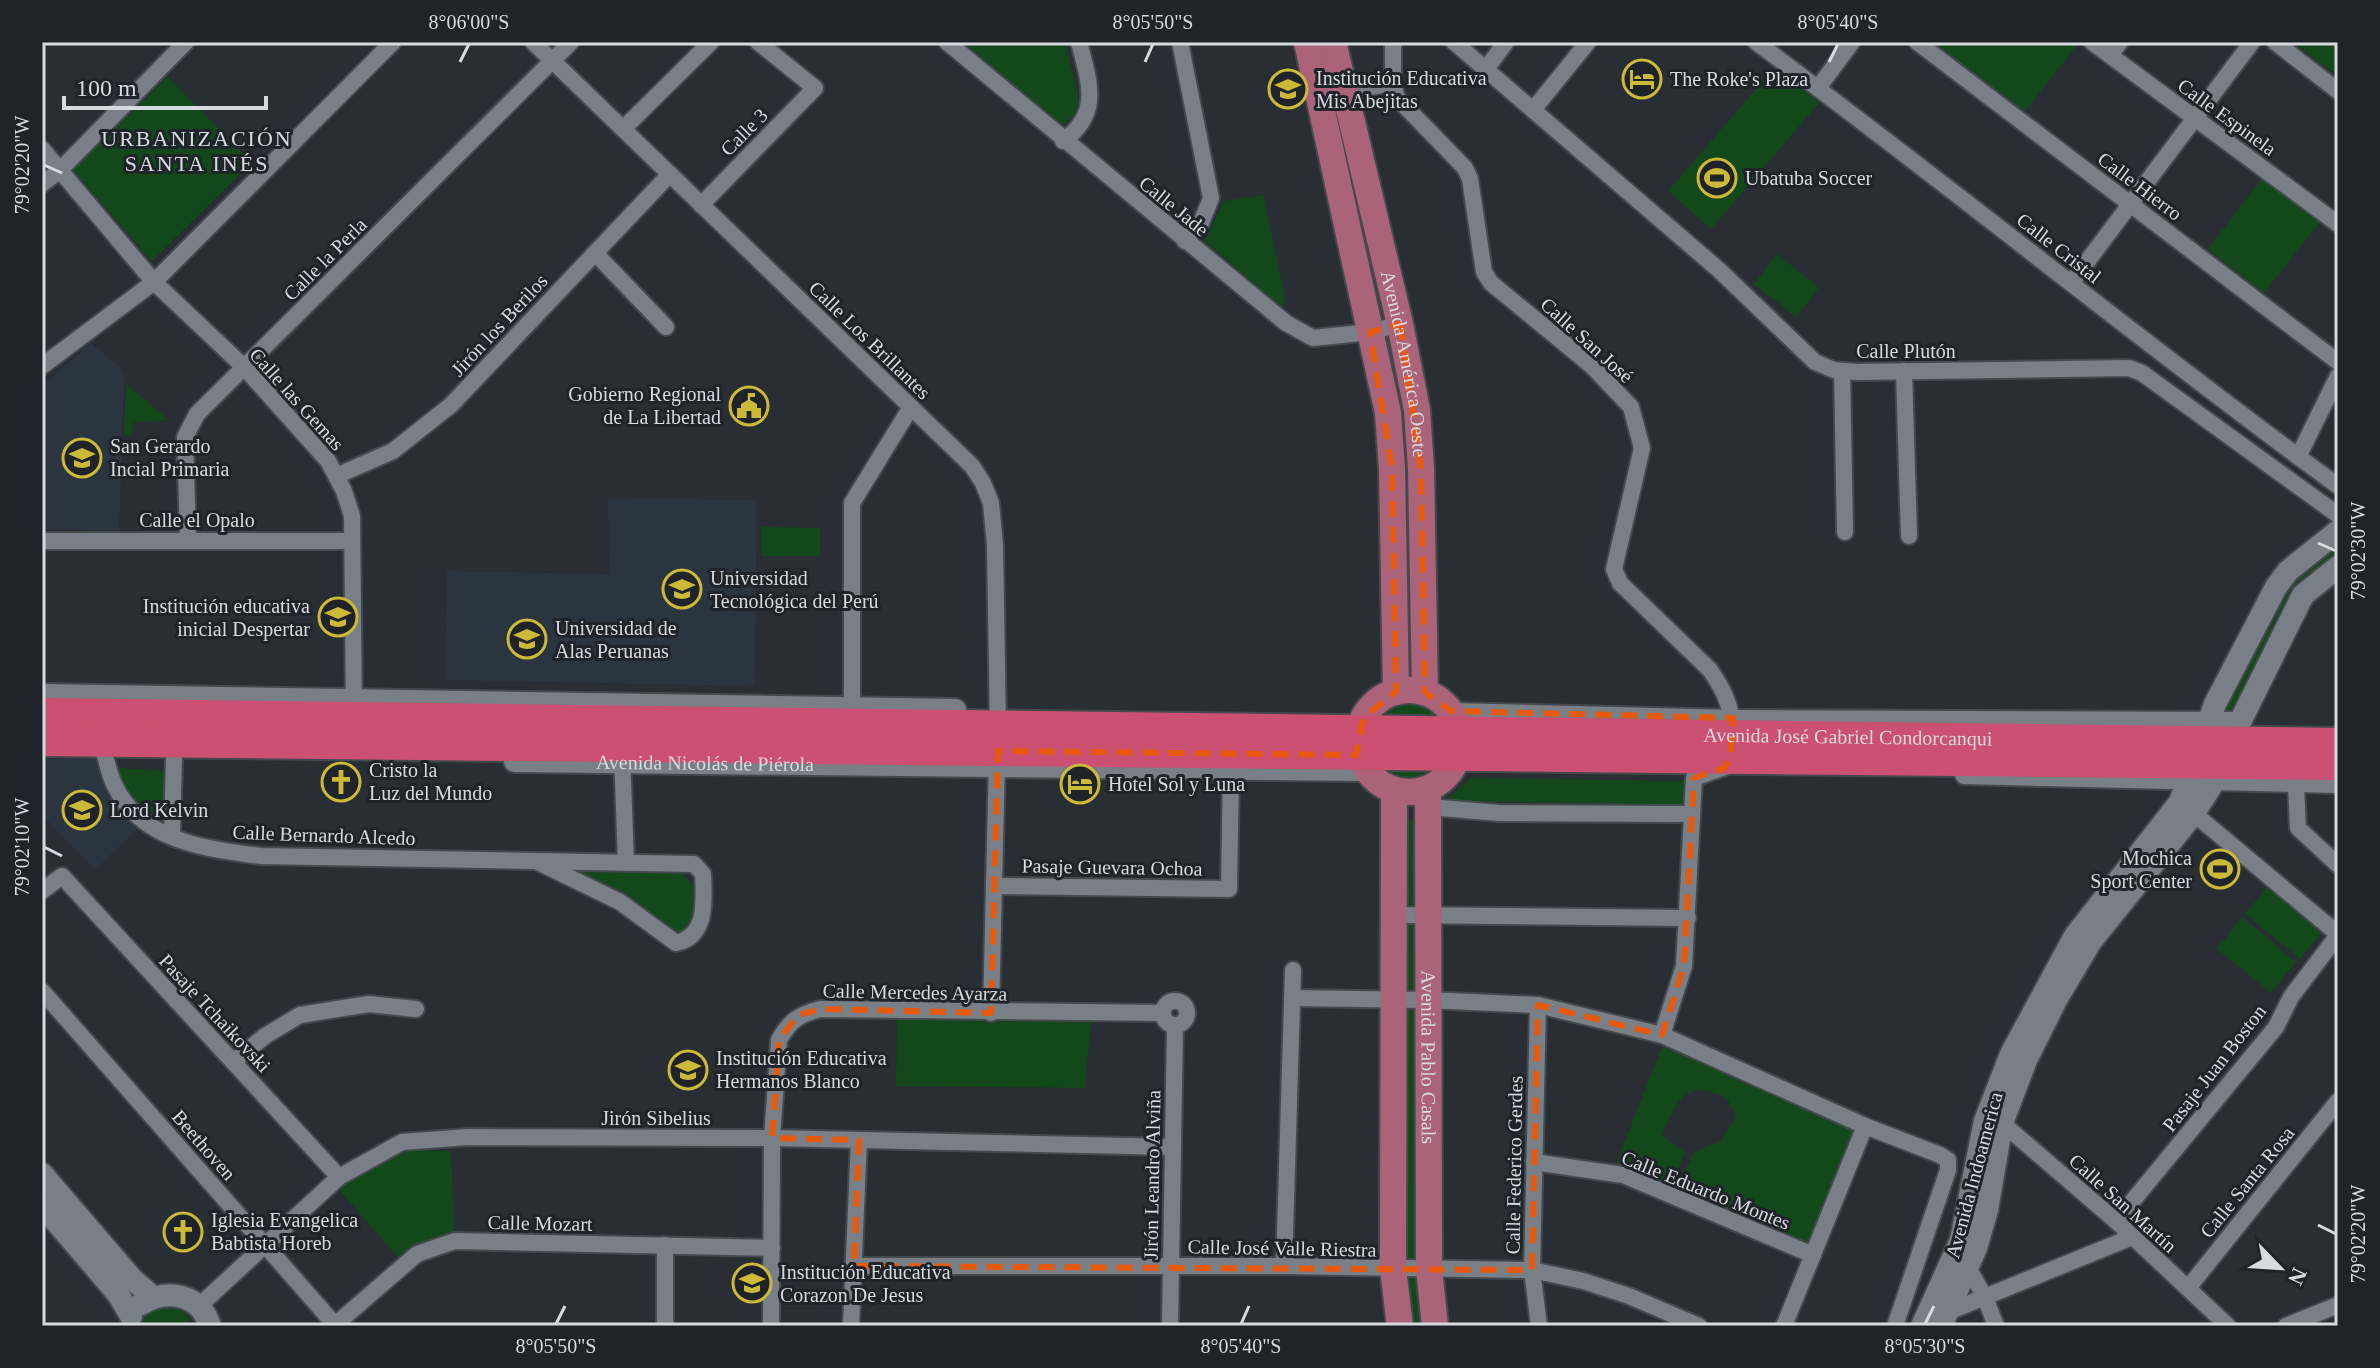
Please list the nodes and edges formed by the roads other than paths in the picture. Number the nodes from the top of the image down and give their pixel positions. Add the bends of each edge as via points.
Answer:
1 (186, 42) edge
2 (393, 42) edge
3 (533, 42) edge
4 (571, 42) edge
5 (711, 42) edge
6 (758, 42) edge
7 (947, 42) edge
8 (1079, 42) edge
9 (1180, 42) edge
10 (1307, 42) edge
11 (1333, 42) edge
12 (1393, 42) edge
13 (1454, 42) edge
14 (1506, 42) edge
15 (1588, 42) edge
16 (1756, 42) edge
17 (1852, 42) edge
18 (1917, 42) edge
19 (2092, 42) edge
20 (2252, 42) edge
21 (2275, 42) edge
22 (2115, 48) edge
23 (553, 61) junction
24 (1486, 69) junction
25 (1393, 83) junction
26 (1818, 88) junction
27 (2338, 91) edge
28 (1344, 92) junction
29 (1533, 110) junction
30 (2195, 118) junction
31 (623, 129) junction
32 (1063, 141) junction
33 (42, 149) edge
34 (59, 171) junction
35 (670, 174) junction
36 (42, 184) edge
37 (2130, 204) junction
38 (701, 205) junction
39 (2338, 224) edge
40 (1185, 241) junction
41 (595, 253) junction
42 (154, 282) junction
43 (2071, 283) junction
44 (1400, 324) junction
45 (666, 327) dead end
46 (1370, 332) junction
47 (2338, 362) edge
48 (42, 366) edge
49 (244, 367) junction
50 (1842, 371) junction
51 (1904, 371) junction
52 (2338, 376) edge
53 (911, 407) junction
54 (2298, 457) junction
55 (336, 476) junction
56 (2338, 485) edge
57 (2322, 503) junction
58 (2338, 515) edge
59 (2338, 531) edge
60 (1845, 532) dead end
61 (1909, 536) dead end
62 (188, 539) junction
63 (42, 541) edge
64 (352, 541) junction
65 (2338, 567) edge
66 (1394, 595) junction
67 (1424, 595) junction
68 (1396, 692) junction
69 (1425, 692) junction
70 (42, 695) edge
71 (852, 708) junction
72 (42, 713) edge
73 (788, 715) junction
74 (353, 730) junction
75 (1456, 733) junction
76 (1732, 737) junction
77 (998, 738) junction
78 (42, 741) edge
79 (1362, 743) junction
80 (2338, 743) edge
81 (622, 755) junction
82 (42, 756) edge
83 (105, 756) junction
84 (174, 757) junction
85 (2208, 763) junction
86 (1245, 764) junction
87 (2338, 765) edge
88 (2296, 785) junction
89 (2338, 785) edge
90 (1394, 791) junction
91 (1428, 798) junction
92 (1692, 814) junction
93 (172, 836) junction
94 (538, 862) junction
95 (626, 863) junction
96 (2338, 865) edge
97 (994, 886) junction
98 (42, 891) edge
99 (1396, 915) junction
100 (1427, 915) junction
101 (1688, 918) junction
102 (2338, 935) edge
103 (1293, 970) dead end
104 (42, 991) edge
105 (1292, 998) junction
106 (1396, 999) junction
107 (1427, 1000) junction
108 (1538, 1005) junction
109 (416, 1009) dead end
110 (991, 1013) junction
111 (1169, 1019) joint
112 (1662, 1035) junction
113 (233, 1062) junction
114 (2338, 1101) edge
115 (1994, 1120) junction
116 (1865, 1126) junction
117 (772, 1138) junction
118 (859, 1140) junction
119 (1173, 1147) junction
120 (1534, 1162) junction
121 (42, 1174) edge
122 (339, 1177) junction
123 (42, 1205) edge
124 (2116, 1221) junction
125 (2132, 1237) junction
126 (265, 1245) junction
127 (665, 1245) junction
128 (772, 1248) junction
129 (1813, 1255) junction
130 (854, 1266) junction
131 (1171, 1266) junction
132 (1284, 1266) junction
133 (1968, 1268) junction
134 (1393, 1269) junction
135 (1429, 1269) junction
136 (1532, 1270) junction
137 (2188, 1288) junction
138 (153, 1297) junction
139 (1985, 1297) junction
140 (2338, 1305) edge
141 (199, 1306) junction
142 (1945, 1319) edge
143 (129, 1321) edge
144 (210, 1326) edge
145 (336, 1326) edge
146 (665, 1326) edge
147 (771, 1326) edge
148 (851, 1326) edge
149 (1170, 1326) edge
150 (1400, 1326) edge
151 (1435, 1326) edge
152 (1539, 1326) edge
153 (1699, 1326) edge
154 (1784, 1326) edge
155 (1895, 1326) edge
156 (1922, 1326) edge
157 (1996, 1326) edge
158 (2228, 1326) edge
159 (2286, 1326) edge

1 - 34 street
2 - 42 street
3 - 23 street, Calle Los Brillantes
4 - 23 street, Calle la Perla
5 - 31 street
6 - 38 street, Calle 3 via 815,88
7 - 32 street, Calle Jade
8 - 32 street via 1091,90 1086,119
9 - 40 street via 1211,198 1201,223
10 - 46 main road, Avenida América Oeste
11 - 28 main road, Avenida América Oeste
12 - 25 street
13 - 24 street, Calle Plutón
14 - 24 street
15 - 29 street
16 - 26 street, Calle Cristal
17 - 26 street
18 - 37 street, Calle Hierro
19 - 22 street, Calle Espinela
20 - 30 street
21 - 27 street
22 - 30 street, Calle Espinela
23 - 31 street, Calle Los Brillantes
23 - 49 street, Calle la Perla
24 - 29 street, Calle Plutón
25 - 28 street
25 - 76 street, Calle San José via 1397,98 1465,168 1484,272 1491,283 1592,366 1631,407 1642,448 1614,569 1620,583 1721,685
26 - 43 street, Calle Cristal
28 - 44 main road, Avenida América Oeste
29 - 50 street, Calle Plutón via 1719,270 1815,362
30 - 37 street
30 - 39 street, Calle Espinela
31 - 35 street, Calle Los Brillantes
32 - 40 street, Calle Jade
33 - 34 street, Calle las Gemas
34 - 36 street
34 - 42 street, Calle las Gemas
35 - 38 street, Calle Los Brillantes
35 - 41 street, Jirón los Berilos
37 - 43 street
37 - 47 street, Calle Hierro
38 - 53 street, Calle Los Brillantes
40 - 46 street, Calle Jade via 1286,323 1313,338
41 - 45 street
41 - 55 street, Jirón los Berilos via 451,405 393,451
42 - 48 street
42 - 49 street, Calle las Gemas
43 - 54 street, Calle Cristal
44 - 46 street, Calle Jade
44 - 67 main road, Avenida América Oeste via 1417,410
46 - 66 main road, Avenida América Oeste via 1388,413
49 - 55 street, Calle las Gemas
49 - 62 street, Calle la Perla via 197,414 185,437
50 - 51 street, Calle Plutón
50 - 60 street
51 - 57 street, Calle Plutón via 2129,368
51 - 61 street
52 - 54 street
53 - 71 street via 852,503
53 - 77 street, Calle Los Brillantes via 972,466 991,503
54 - 56 street, Calle Cristal
55 - 64 street, Calle las Gemas via 352,516
56 - 57 street
57 - 58 street, Calle Plutón
59 - 85 street via 2276,587
62 - 63 street, Calle el Opalo
62 - 64 street, Calle el Opalo
64 - 74 street, Calle las Gemas
65 - 85 street via 2303,595
66 - 67 main road
66 - 68 main road, Avenida América Oeste
67 - 69 main road, Avenida América Oeste
68 - 69 main road
68 - 79 main road via 1372,705
69 - 75 main road via 1444,703
70 - 74 street, Avenida Nicolás de Piérola
71 - 73 street, Avenida Nicolás de Piérola
71 - 77 street, Avenida Nicolás de Piérola
72 - 74 highway, Avenida Nicolás de Piérola
73 - 74 highway, Avenida Nicolás de Piérola via 497,711
73 - 77 highway, Avenida Nicolás de Piérola
74 - 78 highway, Avenida Nicolás de Piérola
74 - 81 highway, Avenida Nicolás de Piérola
74 - 84 street, Avenida Nicolás de Piérola
75 - 76 highway, Avenida José Gabriel Condorcanqui
75 - 76 street, Avenida José Gabriel Condorcanqui
75 - 79 highway, Avenida José Gabriel Condorcanqui
75 - 91 main road via 1450,772
76 - 85 highway, Avenida José Gabriel Condorcanqui via 1954,761
76 - 85 highway, Avenida José Gabriel Condorcanqui via 1848,727 2010,728
76 - 92 street via 1724,768 1694,778
77 - 79 highway, Avenida Nicolás de Piérola via 1285,722
77 - 81 highway, Avenida Nicolás de Piérola
77 - 86 highway, Avenida Nicolás de Piérola
77 - 97 street, Calle Los Brillantes
79 - 86 highway, Avenida Nicolás de Piérola
79 - 90 main road via 1374,779
80 - 85 highway, Avenida José Gabriel Condorcanqui
81 - 95 street
82 - 83 street, Avenida Nicolás de Piérola
83 - 84 street, Avenida Nicolás de Piérola
83 - 93 street, Calle Bernardo Alcedo via 124,801 148,827
84 - 93 street
85 - 87 highway, Avenida José Gabriel Condorcanqui
85 - 88 street
85 - 102 street
85 - 115 street, Avenida Indoamerica via 2091,941
86 - 97 street, Pasaje Guevara Ochoa via 1229,889
88 - 89 street
88 - 96 street via 2298,828
90 - 91 main road
90 - 99 main road, Avenida Pablo Casals
91 - 92 street via 1499,813
91 - 100 main road, Avenida Pablo Casals
92 - 101 street
93 - 94 street, Calle Bernardo Alcedo via 203,848 261,856
94 - 95 street, Calle Bernardo Alcedo
94 - 95 street, Calle Bernardo Alcedo via 620,902 676,943 691,938 704,904 703,874 694,864
97 - 110 street, Calle Los Brillantes
98 - 113 street, Pasaje Tchaikovski via 62,876
99 - 100 street
99 - 106 main road, Avenida Pablo Casals
100 - 101 street
100 - 107 main road, Avenida Pablo Casals
101 - 112 street via 1684,966
102 - 124 street, Pasaje Juan Boston via 2291,997 2276,1027
103 - 105 street
104 - 126 street, Beethoven
105 - 106 street
105 - 132 street
106 - 107 street
106 - 134 main road, Avenida Pablo Casals
107 - 108 street
107 - 135 main road, Avenida Pablo Casals
108 - 112 street
108 - 120 street, Calle Federico Gerdes
109 - 113 street via 369,1004 300,1015
110 - 111 street, Calle Mercedes Ayarza
110 - 117 street, Calle Mercedes Ayarza via 821,1009 798,1015 779,1040
111 - 119 street, Jirón Leandro Alviña
112 - 116 street
113 - 122 street, Pasaje Tchaikovski
114 - 137 street, Calle Santa Rosa
115 - 124 street, Calle San Martín
115 - 133 street, Avenida Indoamerica via 1987,1210
115 - 156 street, Avenida Indoamerica via 1961,1240
116 - 129 street
116 - 155 street via 1948,1160
117 - 118 street, Jirón Sibelius
117 - 122 street, Jirón Sibelius via 468,1137 402,1142
117 - 128 street
118 - 119 street, Jirón Sibelius
118 - 130 street
119 - 131 street, Jirón Leandro Alviña
120 - 129 street, Calle Eduardo Montes via 1623,1175
120 - 136 street, Calle Federico Gerdes
121 - 138 street
122 - 126 street, Jirón Sibelius
123 - 143 street via 118,1294
124 - 125 street, Calle San Martín
125 - 137 street, Calle San Martín
125 - 139 street
126 - 141 street, Jirón Sibelius
126 - 145 street, Beethoven
127 - 128 street, Calle Mozart
127 - 145 street, Calle Mozart via 455,1241 417,1254
127 - 146 street
128 - 147 street
129 - 154 street
130 - 131 street, Calle José Valle Riestra
130 - 148 street
131 - 132 street, Calle José Valle Riestra
131 - 149 street, Jirón Leandro Alviña
132 - 134 street, Calle José Valle Riestra
133 - 139 street
133 - 142 street, Avenida Indoamerica
134 - 135 street, Calle José Valle Riestra
134 - 150 main road, Avenida Pablo Casals
135 - 136 street, Calle José Valle Riestra
135 - 151 main road, Avenida Pablo Casals
136 - 152 street, Calle Federico Gerdes
136 - 153 street, Calle José Valle Riestra via 1629,1296
137 - 158 street, Calle San Martín
138 - 141 street via 177,1295
138 - 143 street
139 - 142 street
139 - 157 street
140 - 159 street
141 - 144 street

